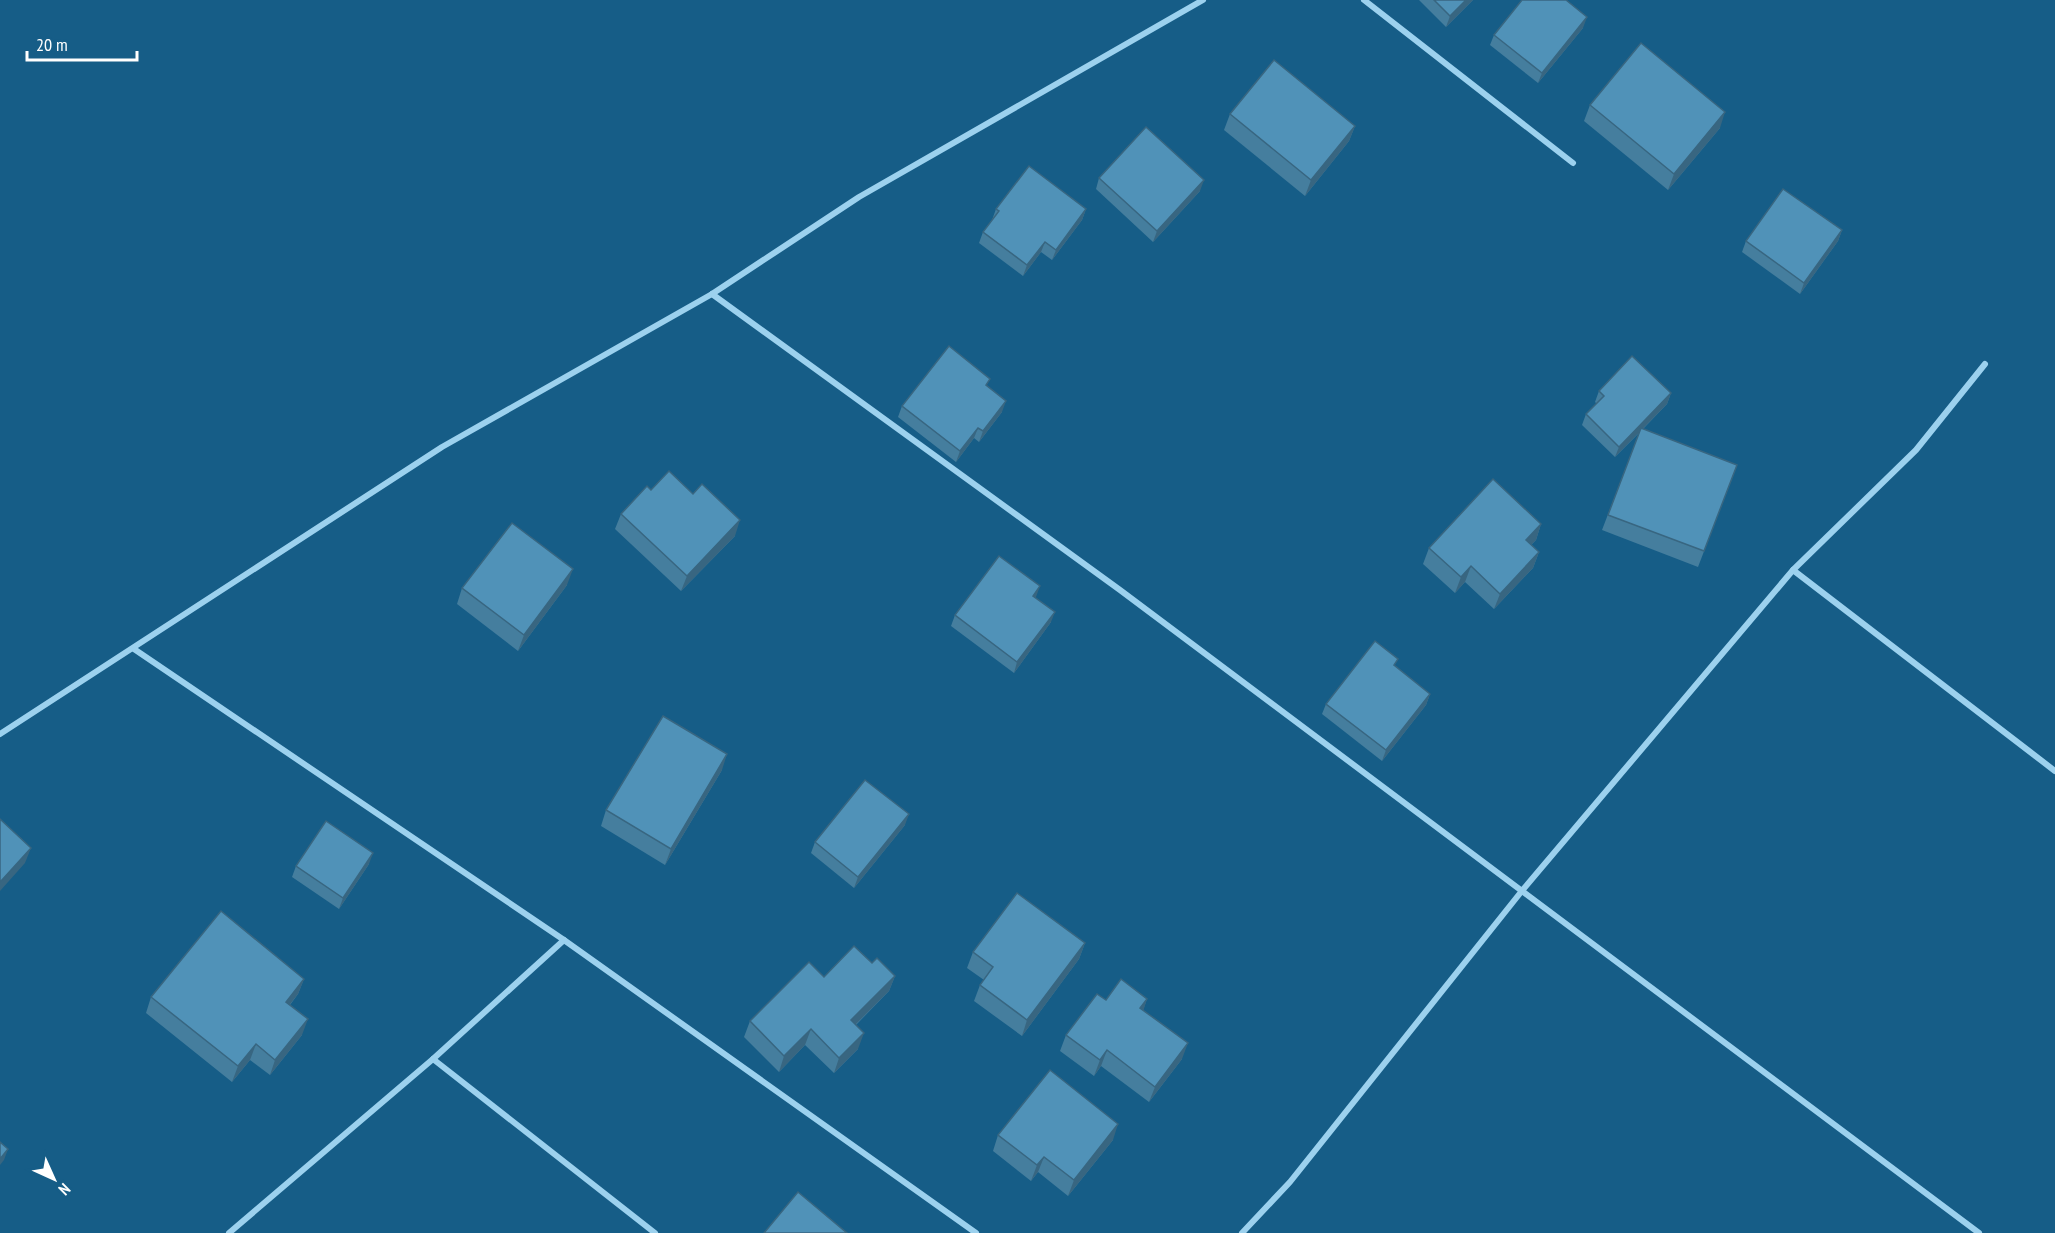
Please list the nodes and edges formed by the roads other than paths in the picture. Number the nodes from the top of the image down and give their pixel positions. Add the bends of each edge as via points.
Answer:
1 (1203, 0) edge
2 (1364, 0) edge
3 (1573, 163) dead end
4 (712, 294) junction
5 (1985, 364) dead end
6 (1793, 570) junction
7 (134, 649) junction
8 (0, 734) edge
9 (2055, 771) edge
10 (1521, 892) junction
11 (564, 940) junction
12 (433, 1059) junction
13 (229, 1233) edge
14 (655, 1233) edge
15 (976, 1233) edge
16 (1242, 1233) edge
17 (1979, 1233) edge

1 - 4 street via 859,197
2 - 3 street
4 - 7 street via 442,447
4 - 10 street via 1120,590
5 - 6 street via 1916,450
6 - 9 street
6 - 10 street
7 - 8 street
7 - 11 street
10 - 16 street via 1290,1182
10 - 17 street
11 - 12 street
11 - 15 street
12 - 13 street
12 - 14 street

